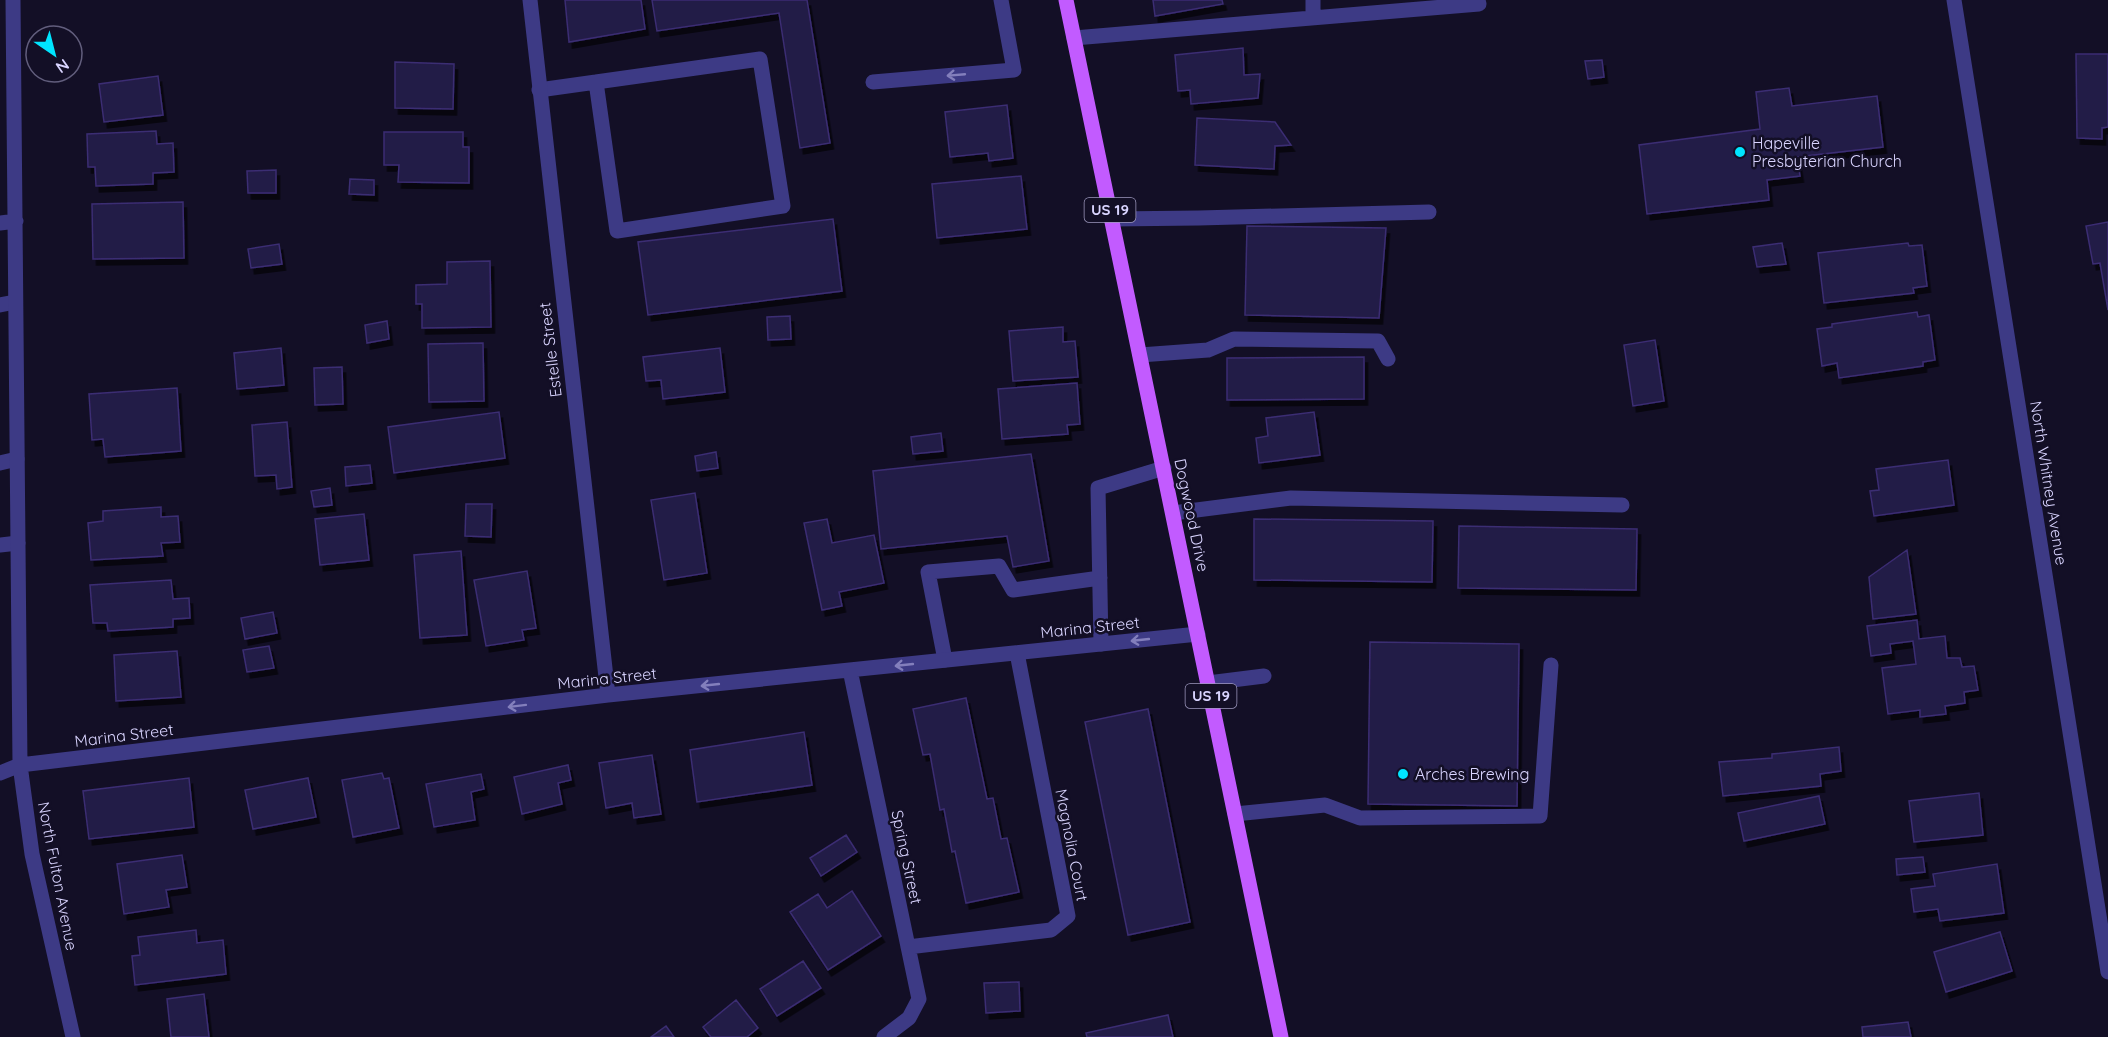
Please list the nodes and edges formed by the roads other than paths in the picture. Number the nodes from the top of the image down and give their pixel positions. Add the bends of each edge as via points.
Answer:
1 (13, 0) edge
2 (530, 0) edge
3 (1001, 0) edge
4 (1066, 0) edge
5 (1313, 0) edge
6 (1478, 0) edge
7 (1954, 0) edge
8 (1313, 18) junction
9 (1074, 38) junction
10 (596, 82) junction
11 (873, 82) dead end
12 (539, 90) junction
13 (1429, 212) dead end
14 (1112, 219) junction
15 (16, 221) junction
16 (0, 223) edge
17 (8, 304) edge
18 (1140, 355) junction
19 (1388, 359) dead end
20 (17, 459) junction
21 (0, 463) edge
22 (1164, 468) junction
23 (1622, 505) dead end
24 (1173, 513) junction
25 (18, 543) junction
26 (0, 545) edge
27 (1100, 578) junction
28 (1198, 634) junction
29 (1101, 644) junction
30 (1017, 653) junction
31 (945, 660) junction
32 (1551, 665) dead end
33 (850, 670) junction
34 (1264, 676) dead end
35 (1209, 683) junction
36 (608, 695) junction
37 (20, 765) junction
38 (0, 773) edge
39 (1235, 814) junction
40 (908, 947) junction
41 (2108, 972) edge
42 (73, 1037) edge
43 (884, 1037) edge
44 (1281, 1037) edge

1 - 15 street, North Fulton Avenue
2 - 12 street, Estelle Street
3 -> 11 street via 1014,70
4 - 9 main road, Dogwood Drive / US 19
5 - 8 street
6 - 8 street via 1479,4
7 - 41 street, North Whitney Avenue
8 - 9 street
9 - 14 main road, Dogwood Drive / US 19
10 - 10 street via 760,59 783,206 617,231
10 - 12 street
12 - 36 street, Estelle Street
13 - 14 street
14 - 18 main road, Dogwood Drive / US 19
15 - 16 street
15 - 17 street, North Fulton Avenue
17 - 20 street, North Fulton Avenue
18 - 19 street via 1208,350 1234,339 1267,339 1378,341
18 - 22 main road, Dogwood Drive / US 19
20 - 21 street
20 - 25 street, North Fulton Avenue
22 - 24 main road, Dogwood Drive / US 19
22 - 27 street via 1098,488
23 - 24 street via 1291,498
24 - 28 main road, Dogwood Drive / US 19
25 - 26 street
25 - 37 street, North Fulton Avenue
27 - 29 street
27 - 31 street via 1013,590 999,566 928,572
28 -> 29 street, Marina Street
28 - 35 main road, Dogwood Drive / US 19
29 - 30 street, Marina Street
30 - 31 street, Marina Street
30 - 40 street, Magnolia Court via 1068,916 1051,930
31 -> 33 street, Marina Street
32 - 39 street via 1540,816 1360,818 1325,805
33 -> 36 street, Marina Street
33 - 40 street, Spring Street
34 - 35 street
35 - 39 main road, Dogwood Drive / US 19
36 -> 37 street, Marina Street
37 - 38 street, Marina Street
37 - 42 street, North Fulton Avenue via 32,854
39 - 44 main road, Dogwood Drive / US 19
40 - 43 street, Spring Street via 918,999 909,1018

